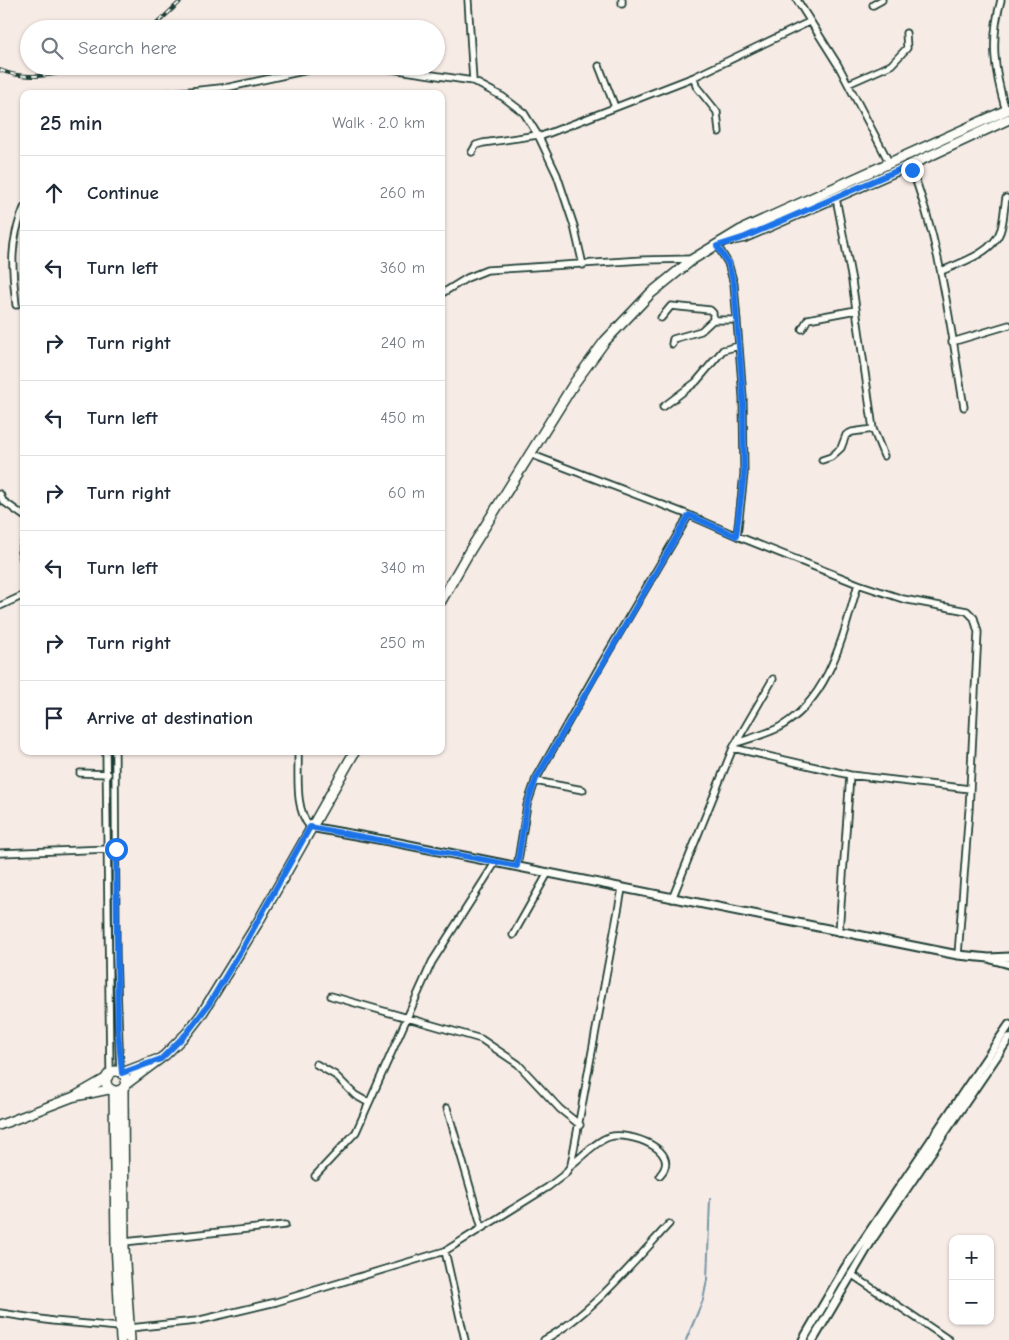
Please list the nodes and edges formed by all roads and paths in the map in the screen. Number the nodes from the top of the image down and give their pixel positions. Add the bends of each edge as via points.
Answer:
1 (468, 0) edge
2 (797, 0) edge
3 (882, 0) edge
4 (1001, 0) edge
5 (873, 5) dead end
6 (809, 22) junction
7 (906, 33) dead end
8 (600, 66) dead end
9 (285, 75) edge
10 (432, 75) edge
11 (694, 77) junction
12 (473, 81) junction
13 (848, 84) junction
14 (201, 90) edge
15 (616, 107) junction
16 (1008, 113) edge
17 (719, 132) dead end
18 (539, 136) junction
19 (944, 144) junction
20 (472, 152) dead end
21 (910, 165) junction
22 (888, 168) junction
23 (836, 198) junction
24 (1006, 198) dead end
25 (20, 217) edge
26 (721, 243) junction
27 (693, 259) junction
28 (583, 265) junction
29 (942, 271) junction
30 (445, 292) edge
31 (16, 305) dead end
32 (856, 310) junction
33 (661, 318) dead end
34 (713, 320) junction
35 (737, 320) junction
36 (1009, 325) edge
37 (802, 329) dead end
38 (952, 342) junction
39 (672, 344) dead end
40 (739, 346) junction
41 (663, 407) dead end
42 (964, 407) dead end
43 (873, 429) junction
44 (530, 454) junction
45 (884, 456) dead end
46 (822, 460) dead end
47 (0, 494) edge
48 (20, 513) edge
49 (689, 515) junction
50 (736, 536) junction
51 (858, 584) junction
52 (445, 594) edge
53 (20, 596) edge
54 (0, 606) edge
55 (773, 679) dead end
56 (735, 745) junction
57 (106, 755) edge
58 (115, 755) edge
59 (298, 755) edge
60 (353, 755) edge
61 (80, 773) dead end
62 (106, 774) junction
63 (115, 774) junction
64 (850, 775) junction
65 (535, 781) junction
66 (583, 790) dead end
67 (970, 790) junction
68 (107, 800) junction
69 (116, 800) junction
70 (310, 827) junction
71 (107, 849) junction
72 (116, 849) junction
73 (0, 852) edge
74 (495, 863) junction
75 (517, 866) junction
76 (548, 873) junction
77 (622, 889) junction
78 (672, 899) junction
79 (839, 932) junction
80 (513, 935) dead end
81 (958, 955) junction
82 (1009, 957) edge
83 (989, 958) junction
84 (1009, 964) edge
85 (331, 996) dead end
86 (406, 1018) junction
87 (1009, 1025) edge
88 (1009, 1038) edge
89 (161, 1059) junction
90 (316, 1064) dead end
91 (121, 1073) junction
92 (109, 1076) junction
93 (118, 1088) junction
94 (73, 1097) junction
95 (369, 1103) junction
96 (448, 1108) dead end
97 (1, 1122) edge
98 (580, 1125) junction
99 (571, 1165) junction
100 (660, 1175) dead end
101 (315, 1176) dead end
102 (669, 1224) dead end
103 (285, 1225) dead end
104 (482, 1228) junction
105 (124, 1242) junction
106 (445, 1251) junction
107 (850, 1274) junction
108 (0, 1313) edge
109 (126, 1329) junction
110 (122, 1340) edge
111 (130, 1340) edge
112 (465, 1340) edge
113 (544, 1340) edge
114 (803, 1340) edge
115 (813, 1340) edge
116 (949, 1340) edge

1 - 12 street
2 - 6 street
3 - 5 street
4 - 16 street via 993,46
6 - 11 street
6 - 13 street
7 - 13 street via 907,48 896,61
8 - 15 street
9 - 14 street
10 - 12 street
11 - 15 street
11 - 17 street via 696,86 717,112
12 - 18 street via 524,113
13 - 22 street
15 - 18 street
16 - 19 main road
18 - 20 street via 483,143 476,145
18 - 28 street via 557,175
19 - 21 main road
19 - 22 main road
21 - 22 main road
21 - 29 street
22 - 23 main road
22 - 26 main road via 741,230
23 - 26 main road via 745,237
23 - 32 street
24 - 29 street via 1001,231 993,242 983,251
25 - 31 street via 11,260
26 - 27 main road
26 - 35 street via 734,284
27 - 28 street
27 - 44 main road via 650,294 606,341 575,382
28 - 30 street via 487,270
29 - 38 street
32 - 37 street via 808,319
32 - 43 street
33 - 34 street via 671,306 710,310
34 - 35 street
34 - 39 street via 701,332 673,339
35 - 40 street
36 - 38 street
38 - 42 street
40 - 41 street via 723,350 696,382
40 - 50 street via 744,474
43 - 45 street
43 - 46 street via 846,435 841,448
44 - 49 street
44 - 52 main road
47 - 48 street
49 - 50 street
49 - 65 street via 601,662
50 - 51 street
51 - 56 street via 824,682 809,704 776,729
51 - 67 street via 903,599 967,611 974,618 978,632
53 - 54 street
55 - 56 street
56 - 64 street
56 - 78 street
57 - 62 street
58 - 63 street
59 - 70 street via 300,804
60 - 70 main road
61 - 62 street
62 - 63 street
62 - 68 street
63 - 69 street
64 - 67 street
64 - 79 street
65 - 66 street
65 - 75 street via 527,805
67 - 81 street
68 - 69 street
68 - 71 street
69 - 72 street
70 - 74 street
70 - 89 main road via 209,1004
71 - 72 street
71 - 73 street
71 - 92 street
72 - 91 street
74 - 75 street
74 - 86 street via 432,962
75 - 76 street
76 - 77 street
76 - 80 street
77 - 78 street
77 - 98 street
78 - 79 street
79 - 81 street
81 - 83 street
82 - 83 street
83 - 84 street
85 - 86 street
86 - 95 street
86 - 98 street via 481,1039 493,1046 518,1064 560,1109
87 - 114 street via 844,1268
88 - 107 street
89 - 91 main road
89 - 93 main road
90 - 95 street
91 - 92 main road
91 - 93 main road via 126,1078
92 - 93 main road via 107,1083
92 - 94 main road
93 - 94 main road
93 - 105 main road
93 - 109 main road via 116,1243
94 - 97 main road
95 - 101 street via 349,1142
96 - 104 street
98 - 99 street
99 - 100 street via 606,1138 623,1136 648,1142 663,1155 667,1163
99 - 104 street via 548,1187
102 - 113 street via 576,1318
103 - 105 street
104 - 106 street
105 - 109 main road
106 - 109 street via 258,1306 196,1321
106 - 112 street
107 - 115 street
107 - 116 street
108 - 109 street
109 - 110 main road
109 - 111 main road

